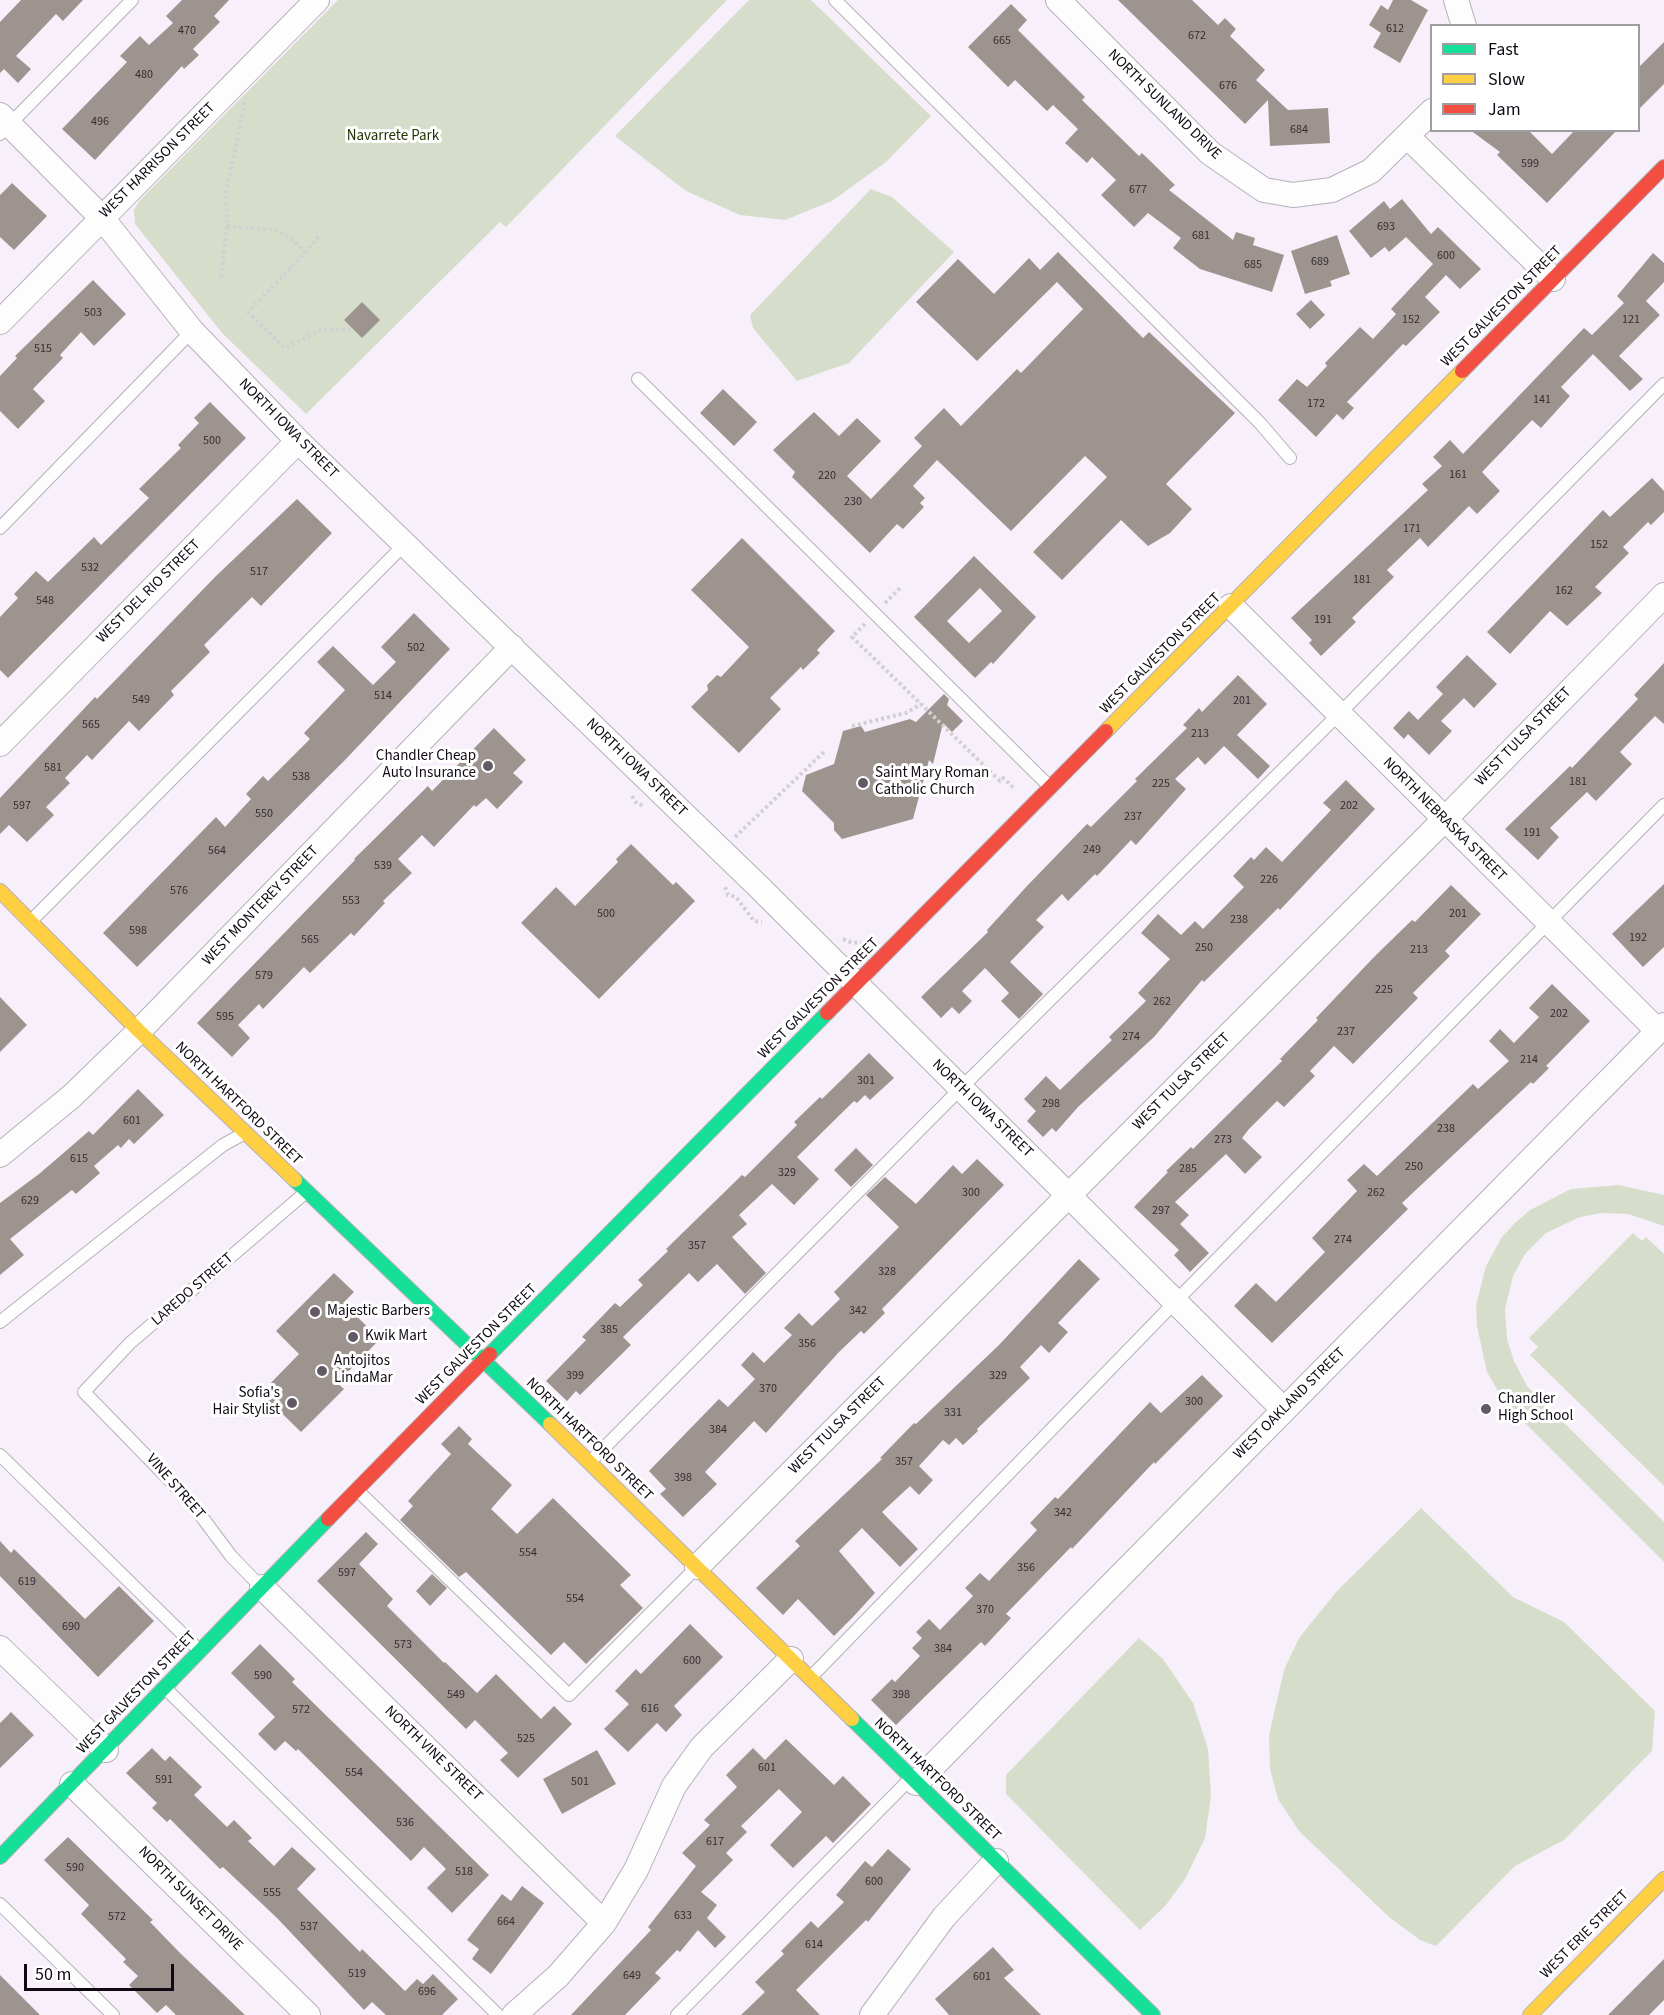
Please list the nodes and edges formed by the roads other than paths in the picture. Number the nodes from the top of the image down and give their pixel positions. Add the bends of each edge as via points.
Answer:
1 (132, 0) edge
2 (316, 0) edge
3 (835, 0) edge
4 (1058, 0) edge
5 (1456, 0) edge
6 (1463, 24) edge
7 (1430, 112) edge
8 (3, 125) edge
9 (1408, 137) junction
10 (1664, 167) edge
11 (102, 218) junction
12 (1553, 279) junction
13 (0, 322) edge
14 (192, 331) junction
15 (638, 379) dead end
16 (1664, 384) edge
17 (298, 441) junction
18 (1290, 458) dead end
19 (0, 528) edge
20 (405, 544) junction
21 (1664, 595) edge
22 (1231, 606) junction
23 (512, 647) junction
24 (1338, 715) junction
25 (0, 744) edge
26 (1051, 788) junction
27 (1664, 806) edge
28 (1444, 820) junction
29 (0, 891) edge
30 (31, 921) junction
31 (1547, 922) junction
32 (856, 984) junction
33 (1661, 1028) edge
34 (139, 1031) junction
35 (960, 1089) junction
36 (245, 1133) junction
37 (0, 1155) edge
38 (306, 1192) junction
39 (1069, 1195) junction
40 (1177, 1300) junction
41 (0, 1322) edge
42 (483, 1362) junction
43 (84, 1392) joint
44 (1284, 1410) junction
45 (0, 1455) edge
46 (590, 1462) junction
47 (357, 1491) junction
48 (697, 1567) junction
49 (262, 1587) junction
50 (1, 1650) edge
51 (200, 1652) junction
52 (791, 1659) junction
53 (810, 1678) junction
54 (165, 1688) junction
55 (106, 1750) junction
56 (913, 1781) junction
57 (72, 1784) junction
58 (0, 1857) edge
59 (996, 1861) junction
60 (1664, 1879) edge
61 (0, 1904) edge
62 (604, 1923) junction
63 (113, 2015) edge
64 (308, 2015) edge
65 (498, 2015) edge
66 (514, 2015) edge
67 (677, 2015) edge
68 (872, 2015) edge
69 (1154, 2015) edge
70 (1530, 2015) edge

1 - 8 lane
2 - 11 street, WEST HARRISON STREET
3 - 18 lane via 1260,423
4 - 9 street, NORTH SUNLAND DRIVE via 1210,153 1264,190 1293,195 1332,190 1371,171
5 - 6 street
7 - 9 street, NORTH SUNLAND DRIVE
8 - 11 street, NORTH IOWA STREET
9 - 12 street
10 - 12 street, WEST GALVESTON STREET
11 - 13 street, WEST HARRISON STREET
11 - 14 street, NORTH IOWA STREET
12 - 22 street, WEST GALVESTON STREET
14 - 17 street, NORTH IOWA STREET
14 - 19 lane
15 - 26 lane
16 - 24 lane
17 - 20 street, NORTH IOWA STREET
17 - 25 street, WEST DEL RIO STREET
20 - 23 street, NORTH IOWA STREET
20 - 30 lane
21 - 28 street, WEST TULSA STREET
22 - 24 street, NORTH NEBRASKA STREET
22 - 26 street, WEST GALVESTON STREET
23 - 32 street, NORTH IOWA STREET via 730,839
23 - 34 street, WEST MONTEREY STREET
24 - 28 street, NORTH NEBRASKA STREET
24 - 35 lane
26 - 32 street, WEST GALVESTON STREET
27 - 31 lane
28 - 31 street, NORTH NEBRASKA STREET
28 - 39 street, WEST TULSA STREET
29 - 30 street, NORTH HARTFORD STREET
30 - 34 street, NORTH HARTFORD STREET
31 - 33 street, NORTH NEBRASKA STREET
31 - 40 lane
32 - 35 street, NORTH IOWA STREET
32 - 42 street, WEST GALVESTON STREET
33 - 44 street, WEST OAKLAND STREET
34 - 36 street, NORTH HARTFORD STREET
34 - 37 street, WEST MONTEREY STREET via 72,1096
35 - 39 street, NORTH IOWA STREET
35 - 46 lane
36 - 38 street, NORTH HARTFORD STREET
36 - 41 lane via 223,1145
38 - 42 street, NORTH HARTFORD STREET
38 - 43 lane, LAREDO STREET via 130,1343
39 - 40 street, NORTH IOWA STREET
39 - 48 street, WEST TULSA STREET
40 - 44 street, NORTH IOWA STREET
40 - 53 lane
42 - 46 street, NORTH HARTFORD STREET
42 - 47 street, WEST GALVESTON STREET
43 - 49 lane, VINE STREET via 190,1501 231,1556
44 - 56 street, WEST OAKLAND STREET
45 - 51 lane
46 - 48 street, NORTH HARTFORD STREET
47 - 48 lane via 569,1695
47 - 49 street, WEST GALVESTON STREET
48 - 52 street, NORTH HARTFORD STREET
49 - 51 street, WEST GALVESTON STREET
49 - 62 street, NORTH VINE STREET
50 - 55 street
51 - 54 street, WEST GALVESTON STREET
52 - 53 street, NORTH HARTFORD STREET
52 - 62 street via 702,1747 674,1786 636,1870
53 - 56 street, NORTH HARTFORD STREET
54 - 55 street, WEST GALVESTON STREET
54 - 65 lane
55 - 57 street, WEST GALVESTON STREET
56 - 59 street, NORTH HARTFORD STREET
56 - 67 lane
57 - 58 street, WEST GALVESTON STREET
57 - 64 street, NORTH SUNSET DRIVE
59 - 68 street via 944,1917
59 - 69 street, NORTH HARTFORD STREET
60 - 70 street, WEST ERIE STREET
61 - 63 lane
62 - 66 street via 558,1976

